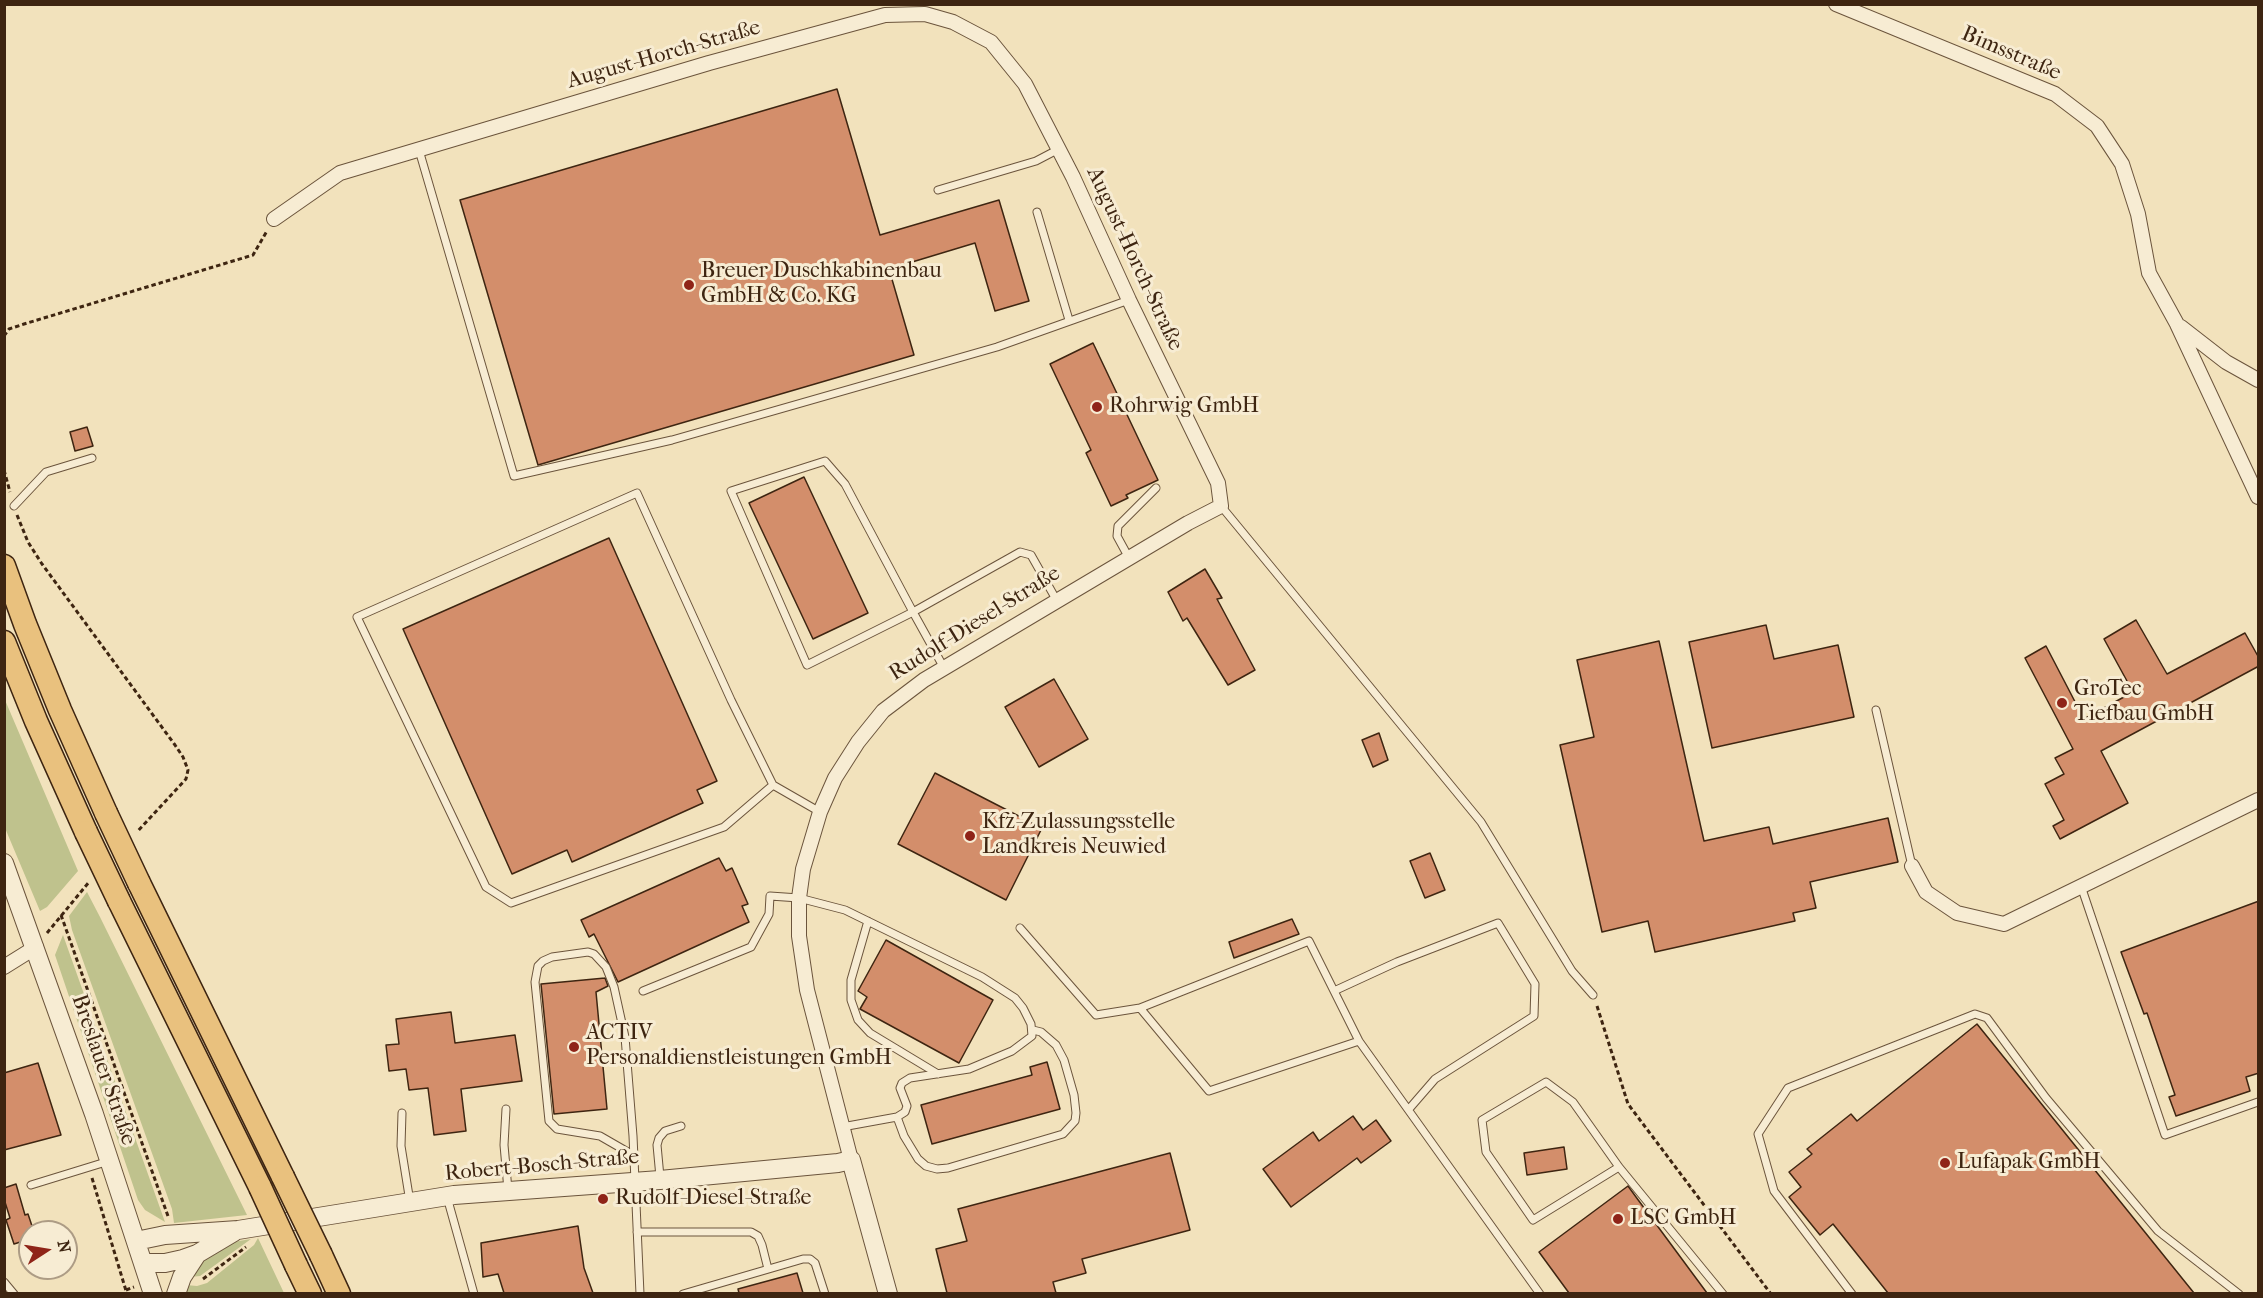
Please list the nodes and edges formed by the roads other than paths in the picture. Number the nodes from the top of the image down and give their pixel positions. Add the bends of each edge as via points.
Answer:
1 (1836, 4) edge
2 (1059, 149) junction
3 (419, 150) junction
4 (938, 190) dead end
5 (1037, 212) dead end
6 (274, 219) road end
7 (1129, 300) junction
8 (1069, 320) junction
9 (2177, 324) junction
10 (2259, 380) edge
11 (92, 458) dead end
12 (1156, 488) dead end
13 (2259, 497) edge
14 (14, 506) road end
15 (1221, 506) junction
16 (1128, 558) junction
17 (4, 566) edge
18 (1057, 601) junction
19 (913, 612) junction
20 (4, 642) edge
21 (944, 668) junction
22 (1876, 710) dead end
23 (773, 785) junction
24 (2259, 800) edge
25 (820, 812) junction
26 (4, 863) edge
27 (1912, 866) joint
28 (2081, 886) junction
29 (799, 898) junction
30 (868, 921) junction
31 (1020, 928) dead end
32 (36, 947) junction
33 (4, 967) edge
34 (643, 991) dead end
35 (1334, 991) junction
36 (1593, 995) road end
37 (1140, 1008) junction
38 (1033, 1030) junction
39 (1359, 1041) junction
40 (939, 1074) junction
41 (2259, 1102) edge
42 (506, 1109) dead end
43 (1409, 1109) junction
44 (402, 1113) dead end
45 (897, 1117) junction
46 (681, 1126) dead end
47 (842, 1127) junction
48 (633, 1155) junction
49 (851, 1160) junction
50 (109, 1161) junction
51 (1619, 1167) junction
52 (660, 1180) junction
53 (634, 1182) junction
54 (31, 1185) dead end
55 (508, 1191) junction
56 (447, 1197) junction
57 (410, 1202) junction
58 (238, 1230) junction
59 (637, 1232) junction
60 (136, 1241) junction
61 (197, 1254) junction
62 (143, 1263) junction
63 (768, 1269) junction
64 (4, 1282) edge
65 (15, 1293) edge
66 (153, 1293) edge
67 (176, 1293) edge
68 (310, 1293) edge
69 (339, 1293) edge
70 (474, 1293) edge
71 (640, 1293) edge
72 (683, 1293) edge
73 (825, 1293) edge
74 (888, 1293) edge
75 (1540, 1293) edge
76 (1722, 1293) edge
77 (1852, 1293) edge
78 (2239, 1293) edge

1 - 9 street, Bimsstraße via 2055,94 2097,126 2122,164 2138,214 2149,273
2 - 3 street, August-Horch-Straße via 1025,84 990,42 953,22 926,14 885,15
2 - 4 lane via 1036,161
2 - 7 street, August-Horch-Straße
3 - 6 street, August-Horch-Straße via 340,173
3 - 8 lane via 514,476 684,436 997,347
5 - 8 lane
7 - 8 lane
7 - 15 street, August-Horch-Straße via 1218,483
9 - 10 street via 2226,363
9 - 13 street, Bimsstraße
11 - 14 lane via 46,472
12 - 16 lane via 1118,526 1117,536
15 - 16 street, Rudolf-Diesel-Straße
15 - 36 lane via 1481,822 1572,971
16 - 18 street, Rudolf-Diesel-Straße
17 - 69 highway, bridge via 60,710 106,813
18 - 19 lane via 1030,555 1020,552
18 - 21 street, Rudolf-Diesel-Straße
19 - 19 lane via 807,665 731,491 825,461 845,484
19 - 21 lane
20 - 68 highway, bridge via 86,832
21 - 25 street, Rudolf-Diesel-Straße via 883,711 845,761
22 - 27 lane
23 - 23 lane via 637,494 357,617 486,887 511,903 724,827
23 - 25 lane
24 - 28 street
25 - 29 street, Rudolf-Diesel-Straße
26 - 32 street, Breslauer Straße
27 - 28 street via 1926,892 1957,913 2004,924
28 - 41 lane via 2165,1135
29 - 30 lane via 845,910
29 - 34 lane via 770,896 769,914 751,947
29 - 47 street, Rudolf-Diesel-Straße via 802,969
30 - 38 lane via 982,977 1015,998
30 - 40 lane via 850,980 858,1020 870,1033
31 - 37 lane via 1096,1016
32 - 33 street
32 - 50 street, Breslauer Straße
35 - 37 lane via 1310,941
35 - 39 lane
35 - 43 lane via 1498,923 1534,984 1534,1016 1436,1079
37 - 39 lane via 1209,1091
38 - 40 lane via 1032,1036 1012,1051 969,1069
38 - 45 lane via 1056,1045 1065,1060 1076,1113 1075,1121 1064,1134 936,1169 918,1159
39 - 43 lane
40 - 45 lane via 902,1083 907,1109
42 - 55 lane
43 - 75 lane
44 - 57 lane via 401,1146
45 - 47 lane
46 - 52 lane via 665,1131 659,1138
47 - 49 street, Rudolf-Diesel-Straße
48 - 48 lane via 624,1028 606,967 598,956 588,952 552,957 538,966 535,982 549,1122 557,1129 600,1136
48 - 53 lane
49 - 52 street, Robert-Bosch-Straße
49 - 74 street, Rudolf-Diesel-Straße
50 - 54 lane
50 - 60 street, Breslauer Straße
51 - 51 lane via 1533,1220 1486,1152 1482,1120 1546,1082 1573,1102
51 - 76 lane
52 - 53 street, Robert-Bosch-Straße
53 - 55 street, Robert-Bosch-Straße
53 - 59 lane
55 - 56 street, Robert-Bosch-Straße
56 - 57 street, Robert-Bosch-Straße
56 - 70 lane
57 - 58 street, Robert-Bosch-Straße
58 - 60 street, Robert-Bosch-Straße
58 - 61 street, Robert-Bosch-Straße
59 - 63 lane via 751,1232 758,1236
59 - 71 lane
60 - 62 street, Breslauer Straße
61 - 62 street, Robert-Bosch-Straße via 175,1261
61 - 67 street
62 - 66 street, Breslauer Straße
63 - 72 lane
63 - 73 lane via 810,1259
64 - 65 lane
77 - 78 lane via 1774,1191 1758,1134 1788,1088 1975,1014 1987,1018 2046,1098 2158,1230

